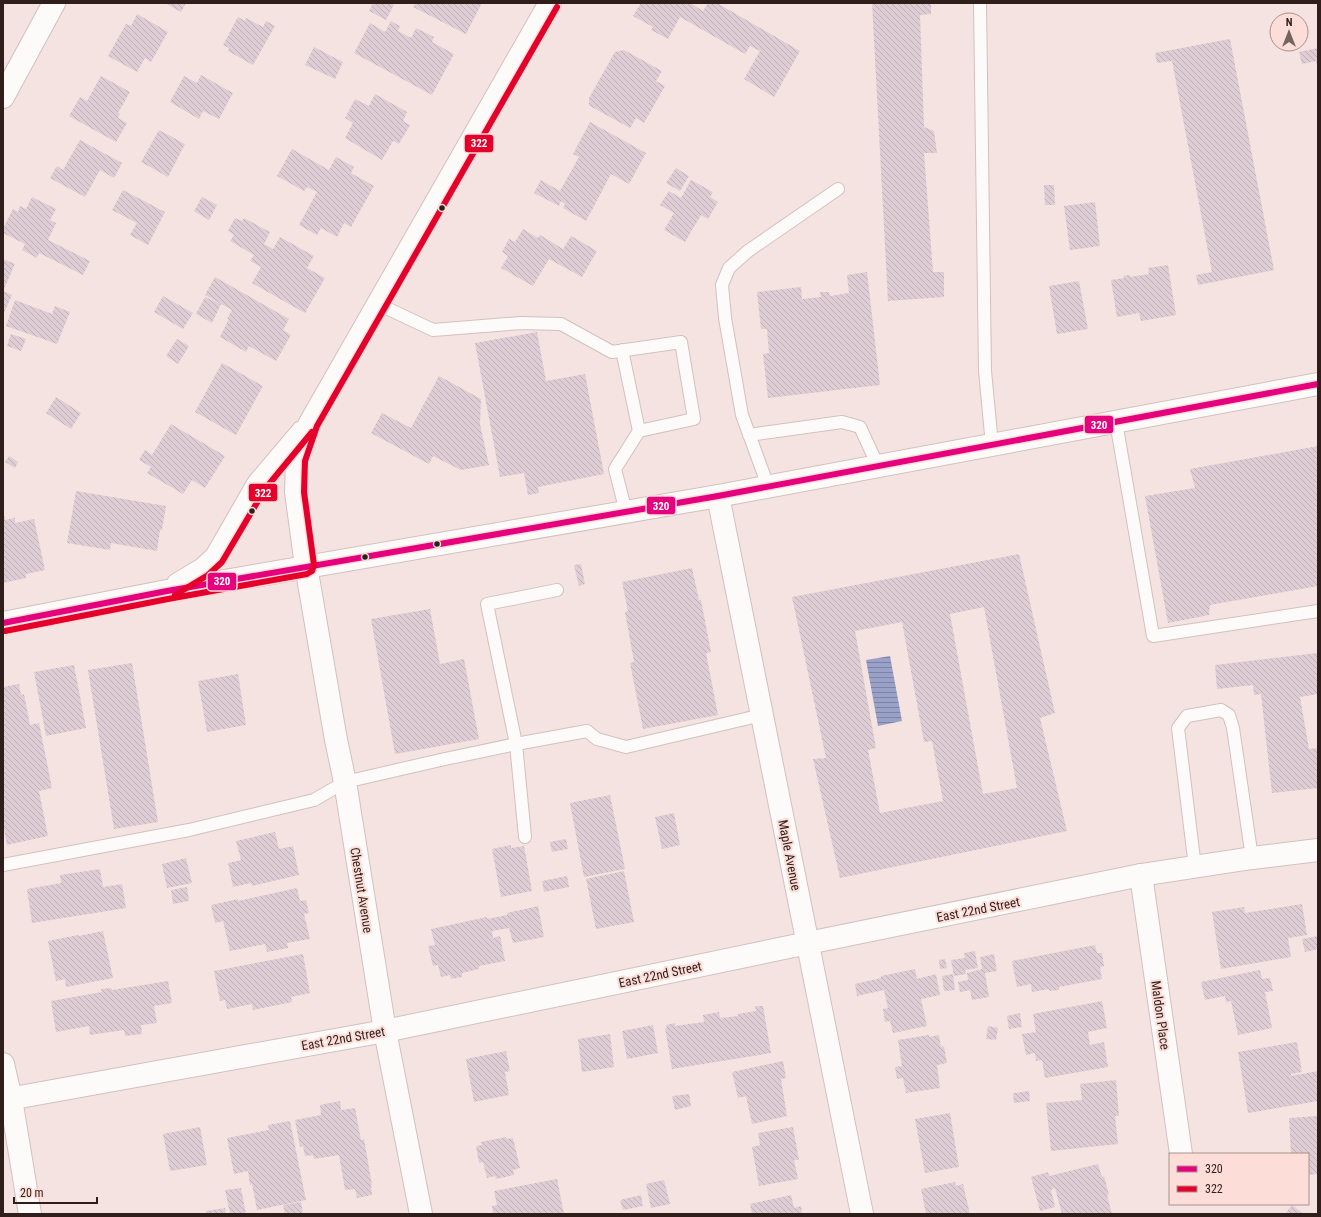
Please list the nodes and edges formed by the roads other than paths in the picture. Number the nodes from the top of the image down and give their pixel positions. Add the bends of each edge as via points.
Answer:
1 (54, 3) edge
2 (550, 3) edge
3 (980, 3) edge
4 (3, 97) edge
5 (838, 189) dead end
6 (378, 304) junction
7 (622, 350) junction
8 (1318, 384) edge
9 (1116, 422) junction
10 (310, 423) junction
11 (639, 431) junction
12 (749, 435) junction
13 (992, 445) junction
14 (878, 466) junction
15 (768, 486) junction
16 (718, 496) junction
17 (626, 512) junction
18 (306, 566) junction
19 (557, 590) dead end
20 (167, 591) junction
21 (1318, 611) edge
22 (3, 623) edge
23 (762, 715) junction
24 (516, 744) junction
25 (345, 782) junction
26 (525, 837) dead end
27 (1318, 850) edge
28 (1252, 858) junction
29 (3, 865) edge
30 (1195, 867) junction
31 (1141, 875) junction
32 (808, 943) junction
33 (385, 1031) junction
34 (3, 1064) edge
35 (7, 1100) edge
36 (1181, 1153) edge
37 (30, 1214) edge
38 (422, 1214) edge
39 (862, 1214) edge

1 - 4 street
2 - 6 street
3 - 13 lane via 985,371
5 - 12 lane via 748,251 729,268 722,285 725,318 742,415
6 - 7 lane via 433,330 521,323 561,324 612,352
6 - 10 street
7 - 11 lane
7 - 11 lane via 681,342 694,419
8 - 9 street
9 - 13 street
9 - 21 lane via 1153,636
10 - 18 street, Chestnut Avenue via 297,460 296,492
10 - 20 street via 258,484 216,557 203,569
11 - 17 lane via 615,469
12 - 14 lane via 842,422 860,427
12 - 15 lane
13 - 14 street
14 - 15 street
15 - 16 street
16 - 17 street
16 - 23 street, Maple Avenue
17 - 18 street
18 - 20 street
18 - 25 street, Chestnut Avenue
19 - 24 lane via 487,604
20 - 22 street
23 - 24 lane via 626,747 597,739 587,731
23 - 32 street, Maple Avenue
24 - 25 lane
24 - 26 lane
25 - 29 lane via 314,800 189,830
25 - 33 street, Chestnut Avenue
27 - 28 street, East 22nd Street
28 - 30 street, East 22nd Street
28 - 30 lane via 1233,728 1229,716 1221,710 1187,716 1178,728
30 - 31 street, East 22nd Street
31 - 32 street, East 22nd Street
31 - 36 street, Maldon Place
32 - 33 street, East 22nd Street
32 - 39 street, Maple Avenue
33 - 35 street, East 22nd Street
33 - 38 street, Chestnut Avenue
34 - 35 street
35 - 37 street

